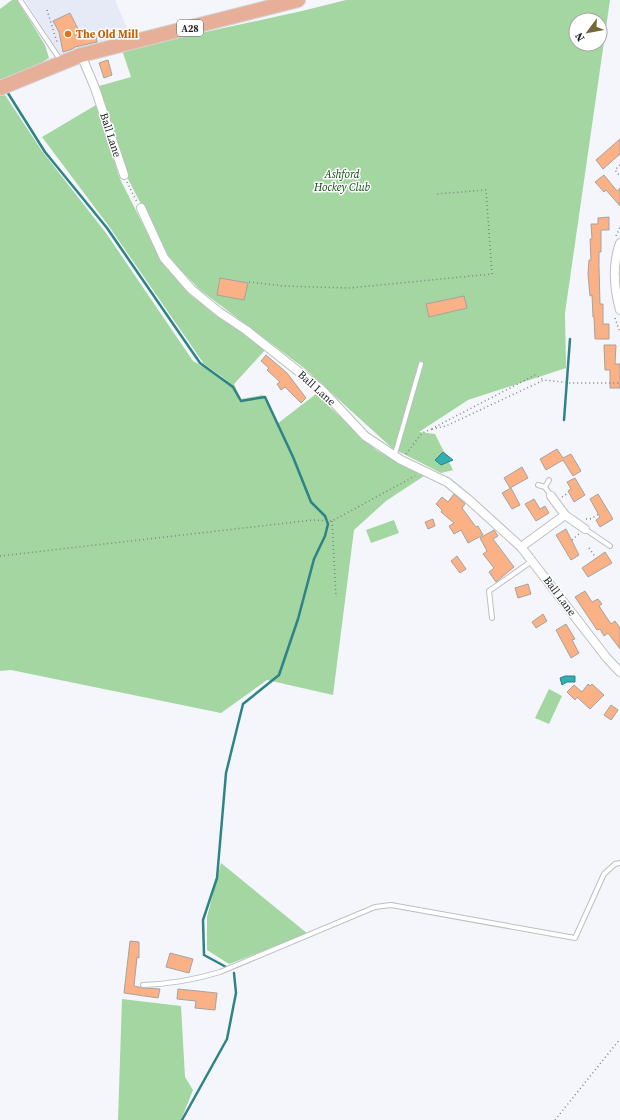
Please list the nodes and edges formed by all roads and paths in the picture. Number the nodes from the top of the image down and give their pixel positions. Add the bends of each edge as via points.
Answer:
1 (20, 0) edge
2 (298, 0) edge
3 (47, 10) dead end
4 (81, 55) junction
5 (59, 58) junction
6 (0, 88) edge
7 (620, 165) edge
8 (124, 175) joint
9 (620, 176) edge
10 (436, 194) dead end
11 (141, 208) joint
12 (620, 243) edge
13 (249, 282) dead end
14 (620, 310) edge
15 (421, 364) dead end
16 (544, 380) junction
17 (620, 383) edge
18 (432, 429) junction
19 (398, 457) junction
20 (425, 471) junction
21 (549, 480) dead end
22 (538, 485) dead end
23 (545, 487) junction
24 (551, 496) joint
25 (599, 514) dead end
26 (565, 515) junction
27 (583, 518) dead end
28 (331, 520) junction
29 (585, 529) joint
30 (610, 546) dead end
31 (521, 547) junction
32 (590, 548) dead end
33 (0, 556) edge
34 (596, 558) dead end
35 (532, 561) junction
36 (336, 597) dead end
37 (492, 618) dead end
38 (620, 672) edge
39 (620, 863) edge
40 (143, 985) dead end
41 (620, 1039) edge
42 (555, 1120) edge

1 - 5 lane
2 - 4 highway, A28
3 - 5 path via 59,48
4 - 5 highway, A28
4 - 8 street, Ball Lane via 95,88
5 - 6 highway, A28 via 24,79
7 - 9 path via 615,170
8 - 11 path
10 - 13 path via 486,190 492,274 349,288
11 - 19 street, Ball Lane via 164,258 191,289 322,390 365,436
12 - 14 street via 614,273
15 - 19 lane
16 - 17 path
16 - 18 path via 446,426
16 - 18 path via 535,375
18 - 19 path via 422,433
19 - 20 street, Ball Lane
20 - 28 path
20 - 31 street, Ball Lane via 447,482
21 - 23 lane
22 - 23 lane
23 - 24 lane
24 - 26 street
25 - 27 path via 590,520
26 - 29 street
26 - 31 street
28 - 33 path
28 - 36 path
29 - 30 lane
31 - 35 street, Ball Lane
32 - 34 path
35 - 37 lane via 489,591
35 - 38 street, Ball Lane
39 - 40 lane via 615,864 604,874 575,938 391,905 375,907 200,979
41 - 42 path

